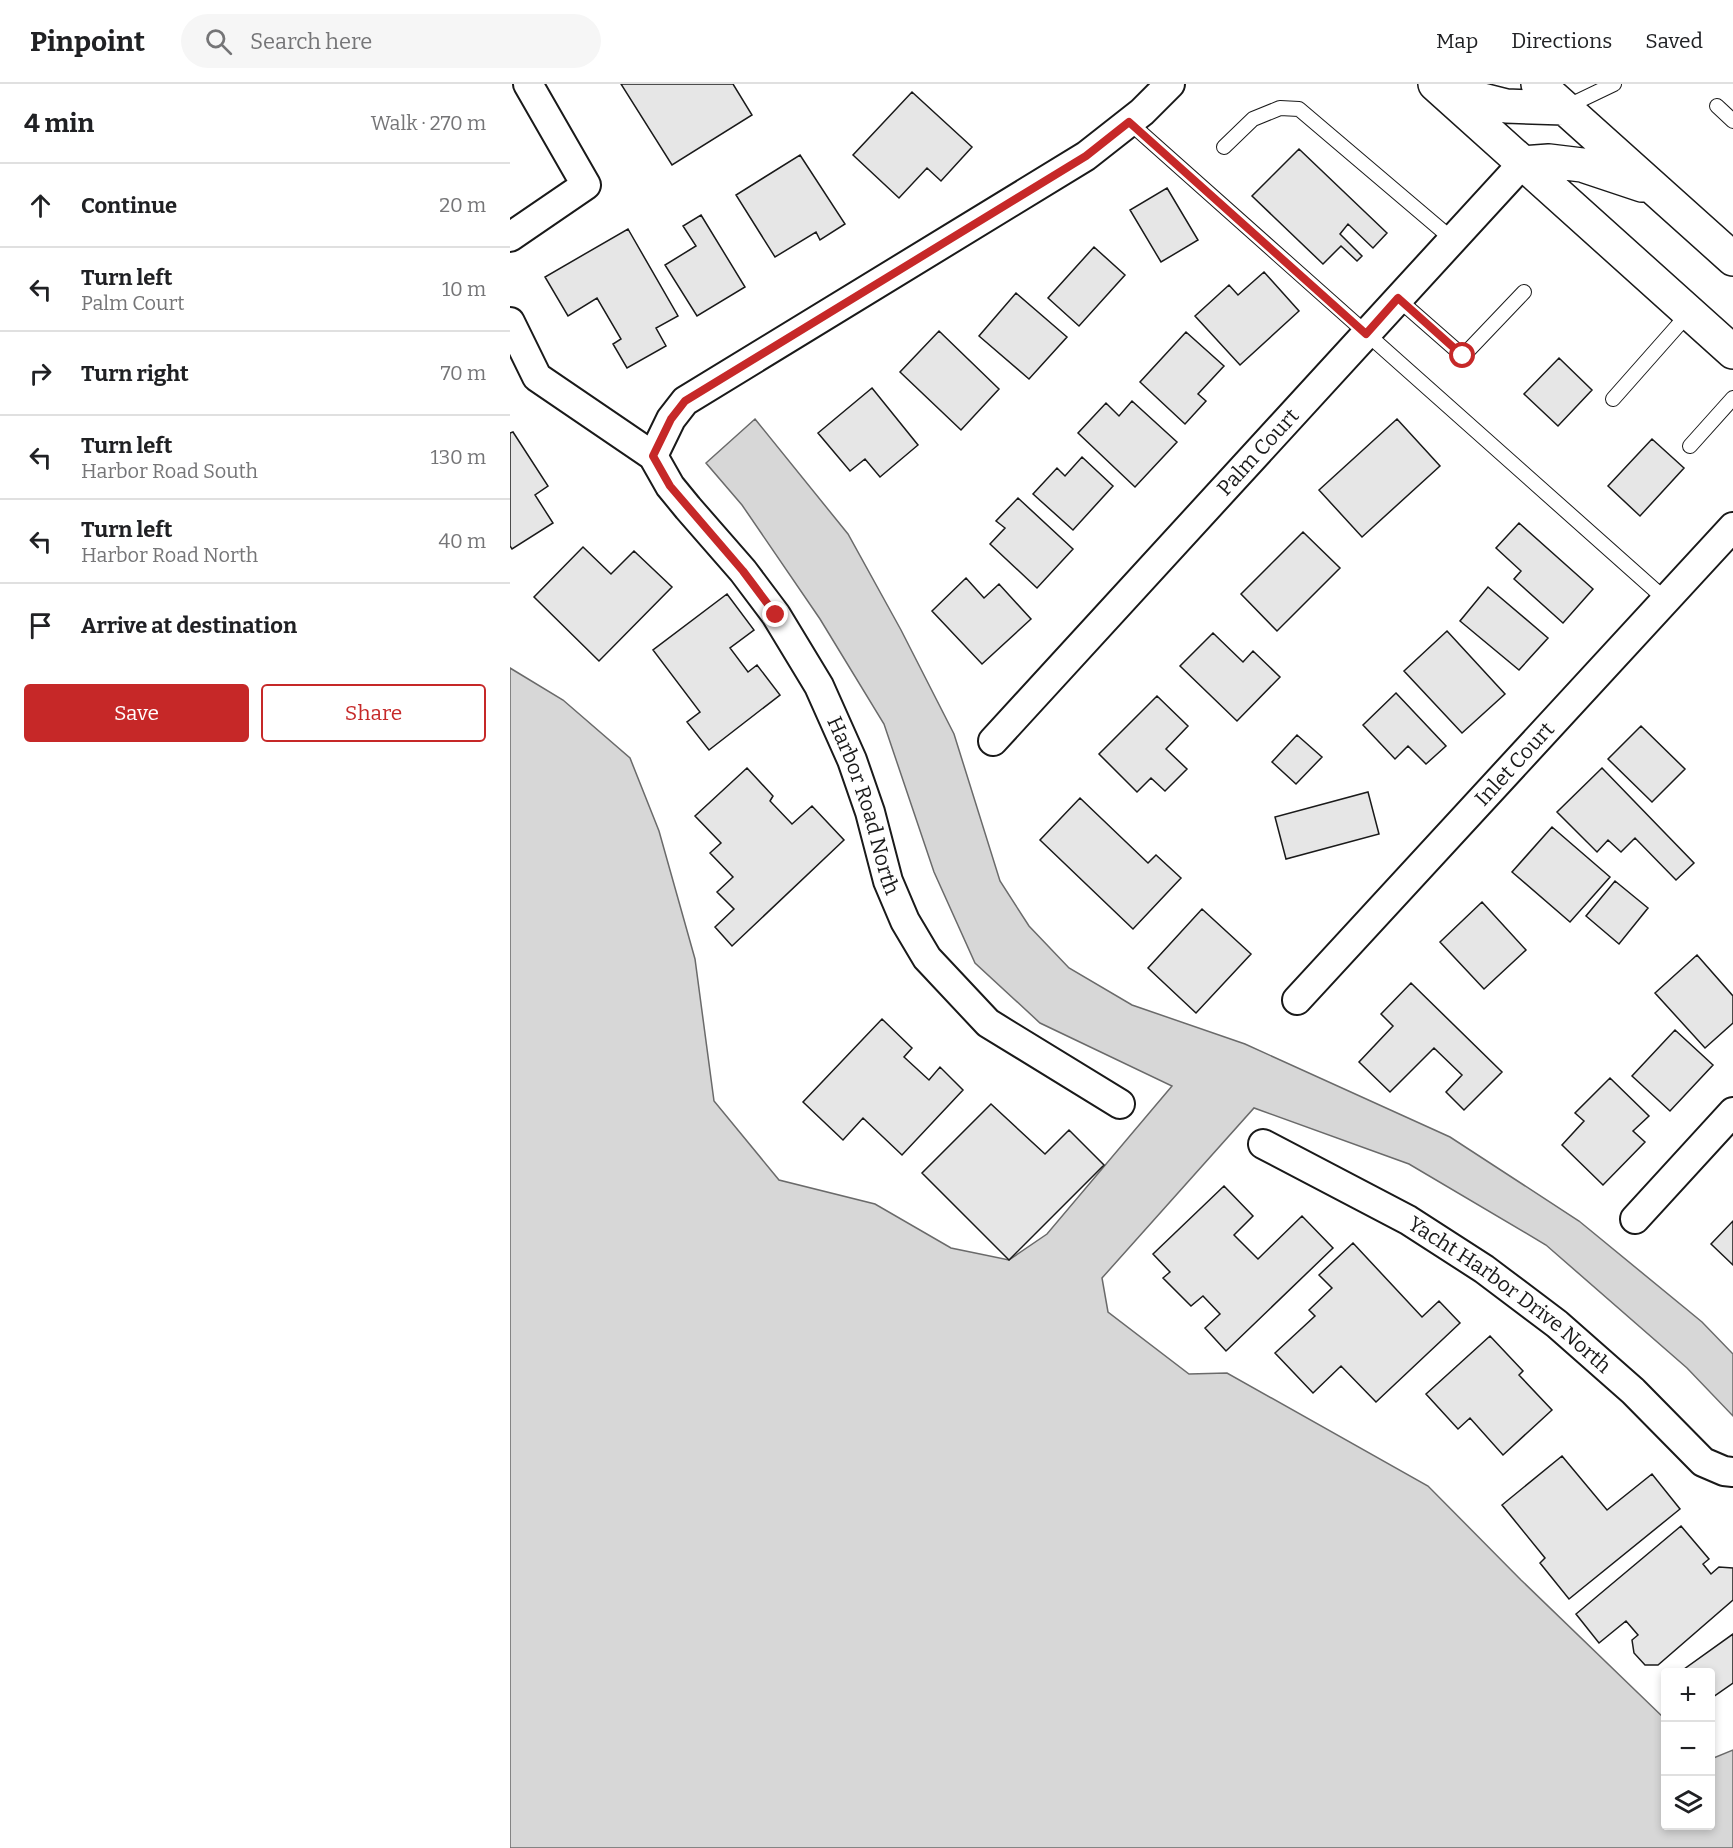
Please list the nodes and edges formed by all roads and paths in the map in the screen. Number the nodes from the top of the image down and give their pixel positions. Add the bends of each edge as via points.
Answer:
1 (528, 84) edge
2 (1170, 84) edge
3 (1538, 84) edge
4 (1614, 84) edge
5 (1439, 87) edge
6 (1717, 106) dead end
7 (1564, 108) junction
8 (1733, 121) edge
9 (1129, 122) junction
10 (1224, 147) dead end
11 (1523, 163) junction
12 (1655, 190) junction
13 (510, 237) edge
14 (1452, 239) junction
15 (1733, 259) edge
16 (1524, 292) dead end
17 (1398, 298) junction
18 (1689, 313) junction
19 (510, 322) edge
20 (1366, 334) junction
21 (1733, 352) edge
22 (1733, 398) edge
23 (1613, 399) dead end
24 (1690, 446) dead end
25 (653, 456) junction
26 (1733, 527) edge
27 (1666, 600) junction
28 (993, 741) dead end
29 (1297, 1000) dead end
30 (1120, 1104) dead end
31 (1733, 1112) edge
32 (1263, 1144) dead end
33 (1635, 1219) dead end
34 (1733, 1472) edge

1 - 13 street via 586,185
2 - 9 street
3 - 7 main road
4 - 7 lane
5 - 7 main road via 1506,106
5 - 11 main road
6 - 8 lane
7 - 12 main road
9 - 20 lane
9 - 25 street via 1086,156 685,401 671,419
10 - 14 lane via 1253,119 1280,108 1299,109
11 - 12 main road via 1582,165
11 - 14 street, Palm Court
11 - 18 main road
12 - 15 main road
14 - 17 street, Palm Court
16 - 17 lane via 1463,356
17 - 20 street, Palm Court
18 - 21 main road
18 - 23 lane
19 - 25 street via 537,377
20 - 27 lane
20 - 28 street, Palm Court
22 - 24 lane
25 - 30 street, Harbor Road North via 676,493 776,615 819,686 852,760 888,881 927,958 988,1023
26 - 27 street, Inlet Court
27 - 29 street, Inlet Court
31 - 33 street
32 - 34 street, Yacht Harbor Drive North via 1408,1220 1485,1269 1557,1324 1633,1391 1703,1462

